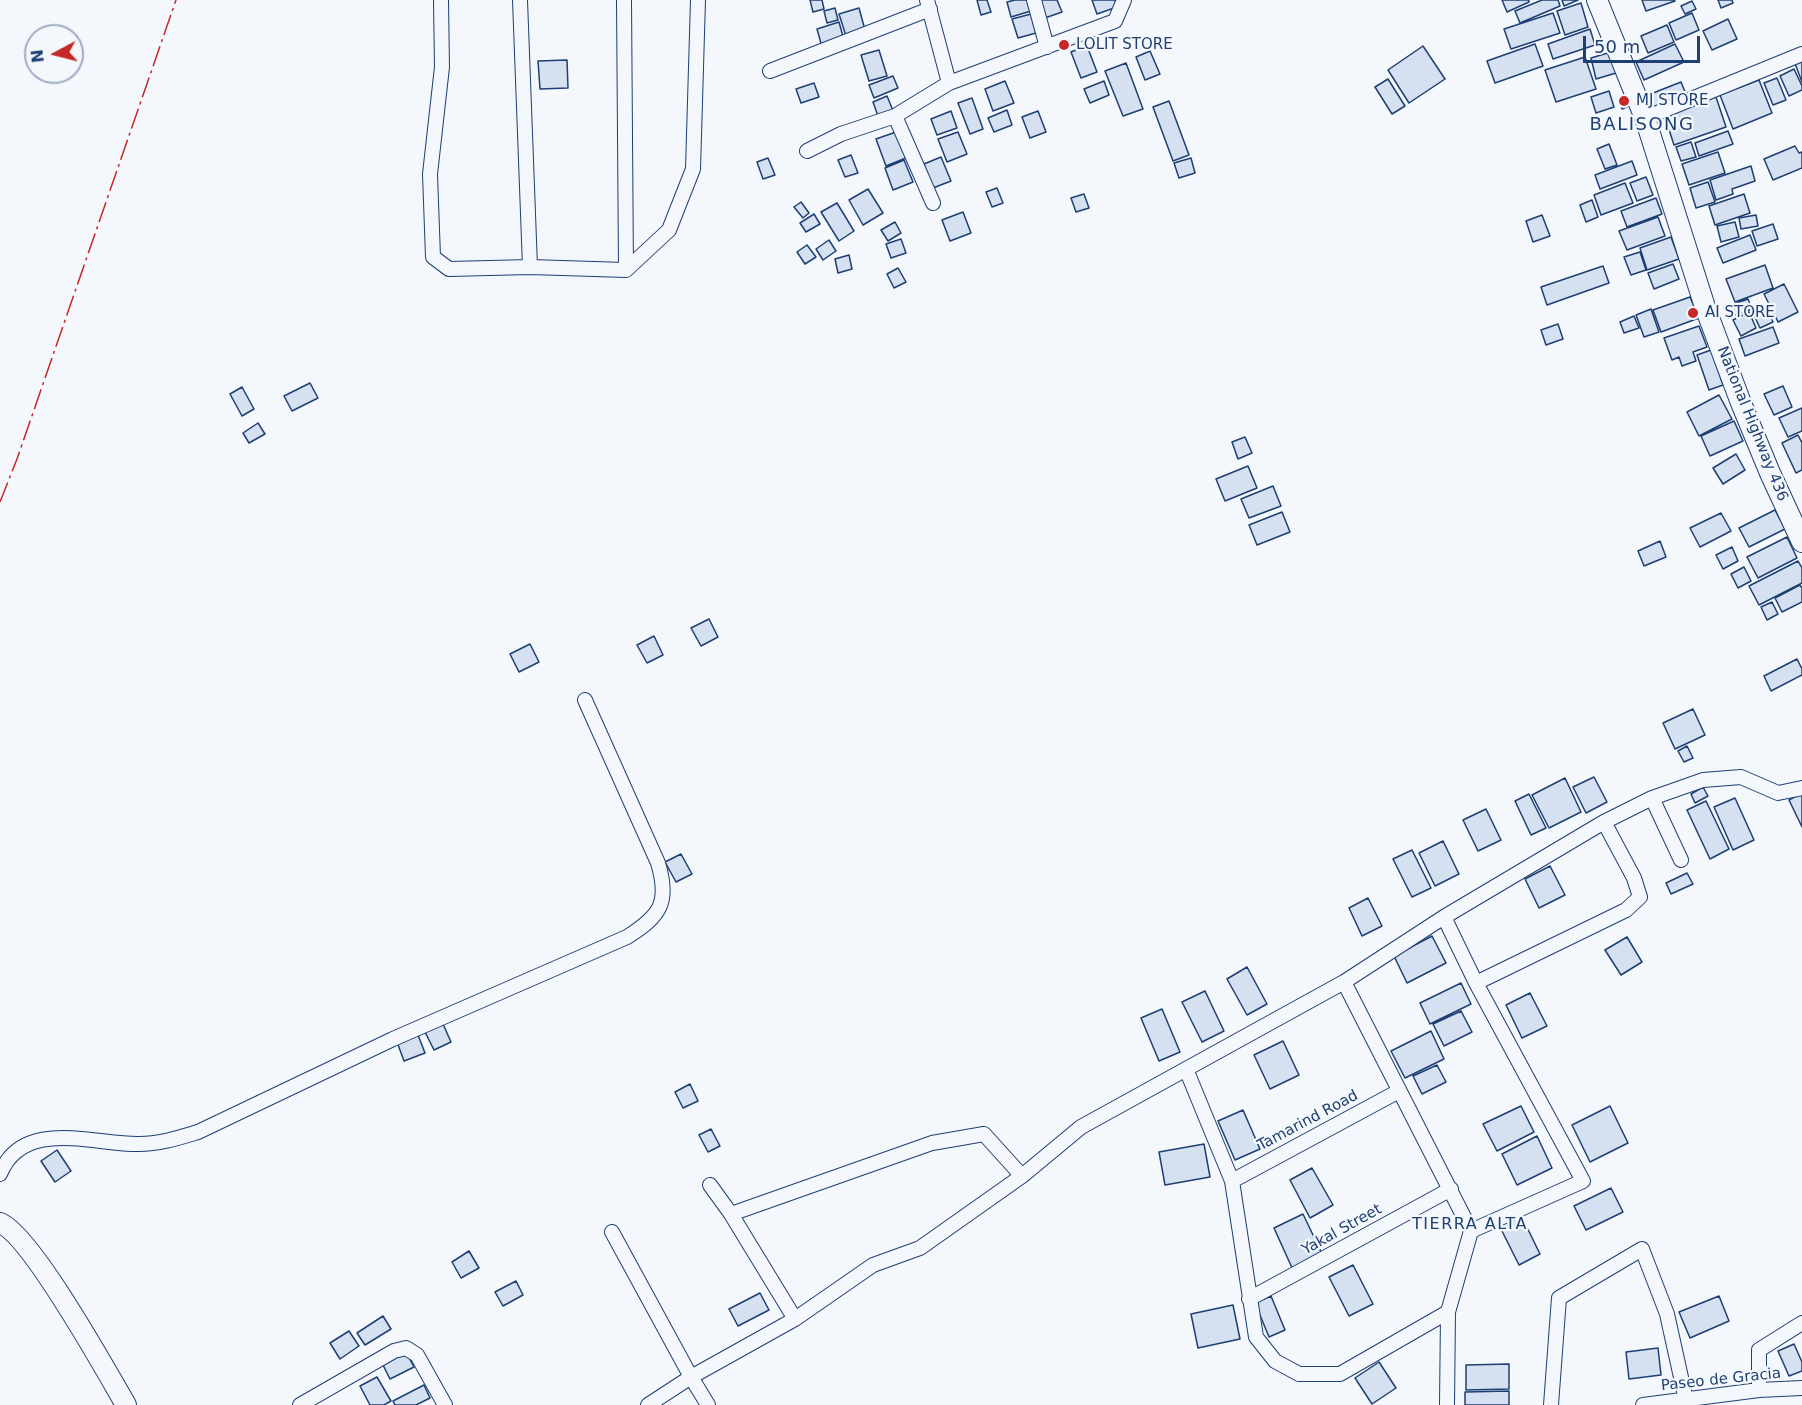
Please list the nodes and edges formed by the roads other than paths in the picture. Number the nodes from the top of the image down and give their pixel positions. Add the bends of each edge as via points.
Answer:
1 (441, 0) edge
2 (520, 0) edge
3 (624, 0) edge
4 (698, 0) edge
5 (1034, 0) edge
6 (1124, 0) edge
7 (1597, 0) edge
8 (929, 5) edge
9 (1047, 47) junction
10 (1802, 54) edge
11 (770, 71) dead end
12 (949, 83) junction
13 (895, 116) junction
14 (1645, 118) junction
15 (807, 151) dead end
16 (933, 203) dead end
17 (530, 267) junction
18 (626, 270) junction
19 (1802, 542) edge
20 (585, 700) dead end
21 (1802, 788) edge
22 (1652, 798) junction
23 (1604, 822) junction
24 (1682, 860) dead end
25 (1444, 917) junction
26 (1344, 982) junction
27 (1476, 983) junction
28 (1186, 1069) junction
29 (1399, 1091) junction
30 (0, 1174) edge
31 (1022, 1176) junction
32 (1232, 1181) junction
33 (710, 1185) dead end
34 (1451, 1189) junction
35 (731, 1214) junction
36 (0, 1223) edge
37 (1471, 1231) junction
38 (612, 1232) dead end
39 (1249, 1299) junction
40 (1448, 1312) junction
41 (795, 1320) junction
42 (1802, 1323) edge
43 (691, 1377) junction
44 (1802, 1388) edge
45 (1759, 1390) junction
46 (1686, 1400) junction
47 (126, 1405) edge
48 (300, 1405) edge
49 (445, 1405) edge
50 (648, 1405) edge
51 (708, 1405) edge
52 (1447, 1405) edge
53 (1551, 1405) edge
54 (1643, 1405) edge

1 - 17 street via 442,67 430,174 433,257 449,269
2 - 17 street
3 - 18 street
4 - 18 street via 693,169 669,230
5 - 9 street
6 - 9 street via 1115,21
7 - 14 main road, National Highway 436
8 - 11 street
8 - 12 street
9 - 12 street
10 - 14 street
12 - 13 street
13 - 15 street via 841,134
13 - 16 street
14 - 19 main road, National Highway 436 via 1709,318 1770,473
17 - 18 street
20 - 30 street via 662,876 660,904 656,916 646,925 198,1132 174,1140 137,1144 43,1139 12,1155
21 - 22 street via 1778,793 1741,777 1702,780
22 - 23 street
22 - 24 street
23 - 25 street
23 - 27 street via 1640,897 1626,910
25 - 26 street
25 - 27 street
26 - 28 street
26 - 29 street
27 - 37 street via 1583,1181
28 - 31 street via 1081,1127
28 - 32 street
29 - 32 street, Tamarind Road
29 - 34 street
31 - 35 street via 984,1134 932,1143
31 - 41 street via 920,1248 873,1265
32 - 39 street
33 - 35 street
34 - 37 street
34 - 39 street, Yakal Street
35 - 41 street
36 - 47 main road via 16,1234 37,1263 86,1335
37 - 40 street
38 - 43 street
39 - 40 street via 1256,1337 1275,1361 1299,1374 1341,1374
40 - 52 street
41 - 43 street
42 - 45 street via 1759,1350
43 - 50 street
43 - 51 street
44 - 45 street, Paseo de Gracia
45 - 46 street, Paseo de Gracia
46 - 53 street via 1666,1314 1642,1249 1559,1298
46 - 54 street, Paseo de Gracia
48 - 49 street via 394,1351 406,1348 417,1355

